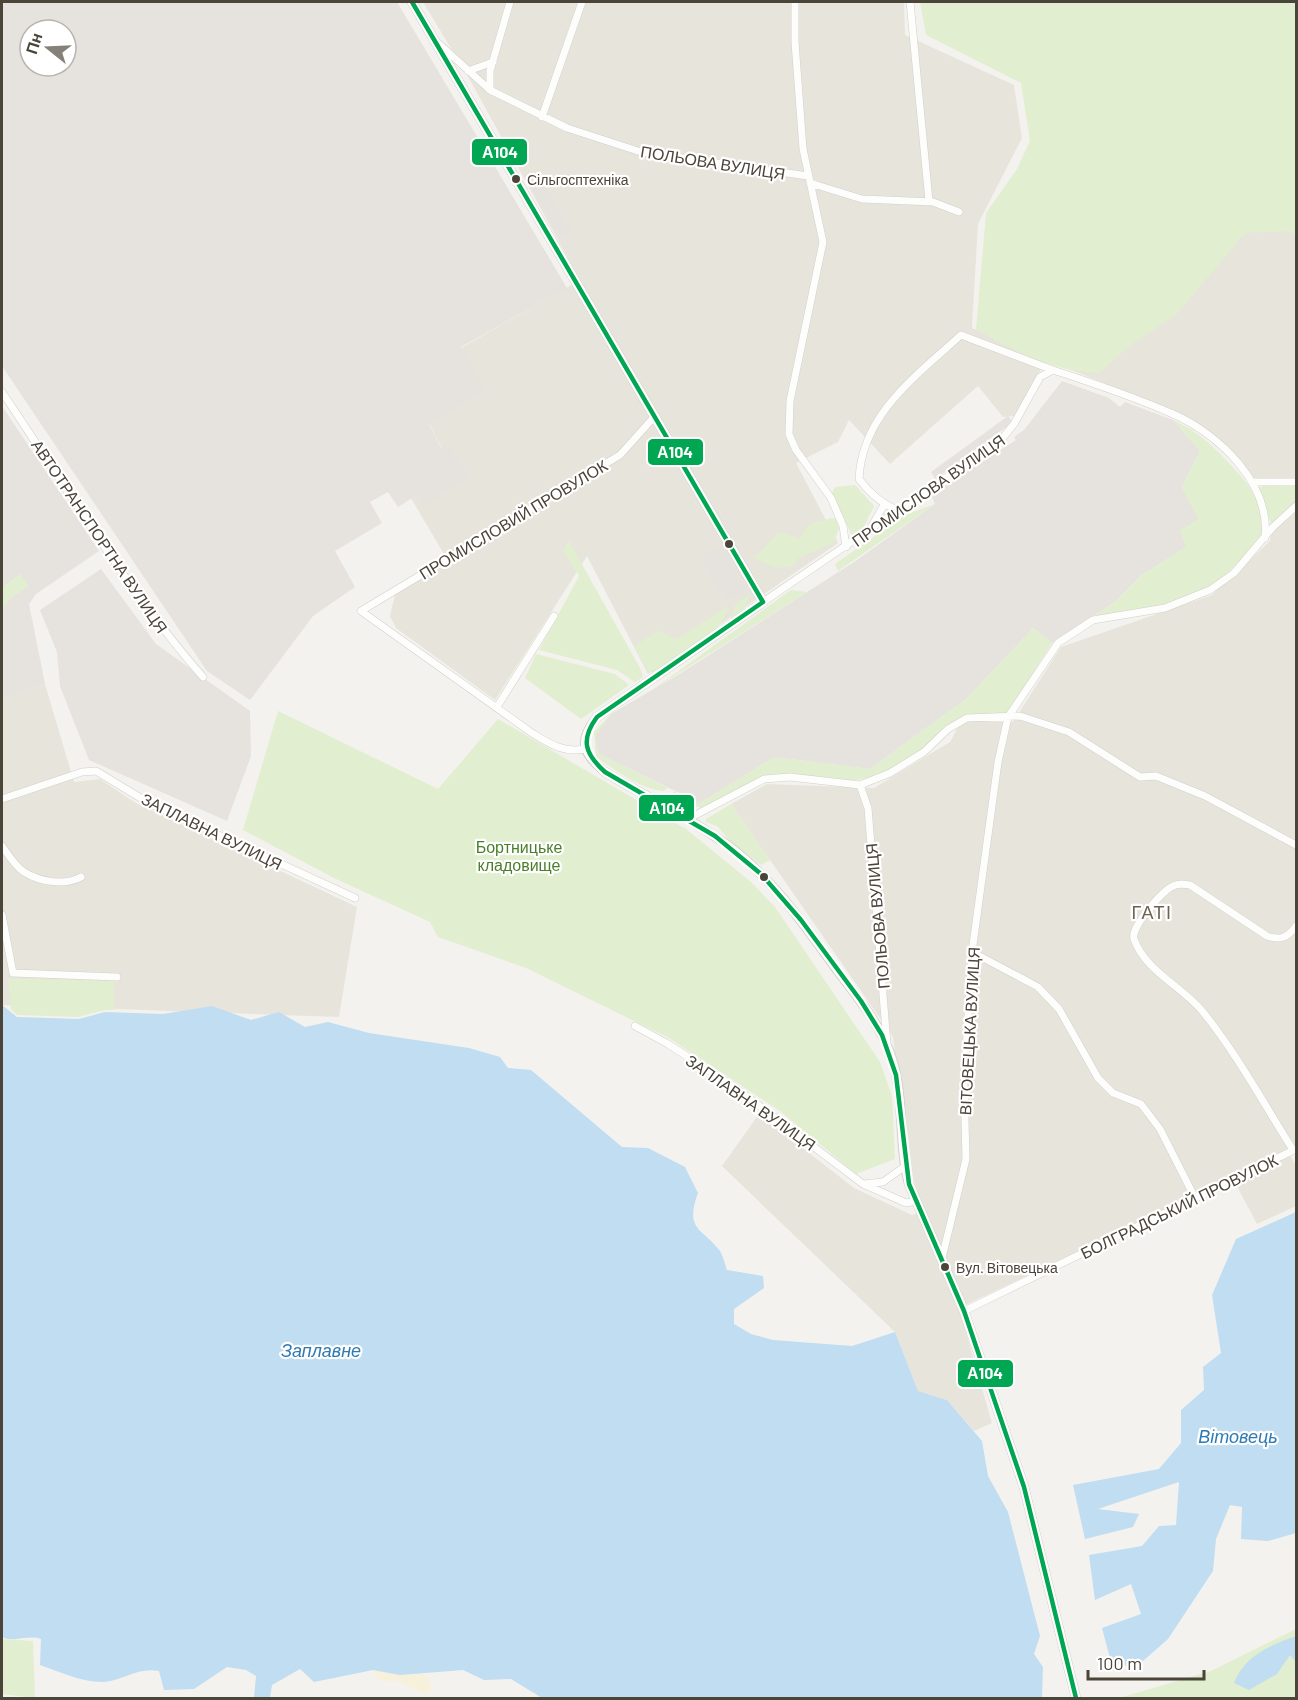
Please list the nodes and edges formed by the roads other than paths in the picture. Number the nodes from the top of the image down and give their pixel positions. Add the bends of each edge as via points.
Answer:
1 (412, 2) edge
2 (510, 2) edge
3 (582, 2) edge
4 (795, 2) edge
5 (910, 2) edge
6 (434, 39) junction
7 (493, 62) junction
8 (468, 71) junction
9 (490, 90) junction
10 (542, 117) junction
11 (809, 179) junction
12 (929, 201) junction
13 (960, 212) dead end
14 (1053, 370) junction
15 (2, 392) edge
16 (655, 416) junction
17 (1253, 482) junction
18 (1296, 482) edge
19 (884, 505) junction
20 (1296, 506) edge
21 (899, 511) junction
22 (868, 532) junction
23 (1264, 538) junction
24 (846, 547) junction
25 (763, 602) junction
26 (554, 616) dead end
27 (203, 677) dead end
28 (497, 707) junction
29 (1008, 717) junction
30 (585, 749) junction
31 (860, 784) junction
32 (2, 799) edge
33 (686, 820) junction
34 (1296, 845) edge
35 (2, 846) edge
36 (81, 877) dead end
37 (355, 898) dead end
38 (2, 915) edge
39 (1296, 926) edge
40 (972, 952) junction
41 (117, 977) dead end
42 (635, 1026) dead end
43 (888, 1049) junction
44 (1294, 1150) edge
45 (904, 1167) junction
46 (863, 1184) junction
47 (1195, 1198) junction
48 (916, 1201) junction
49 (942, 1258) junction
50 (963, 1311) junction
51 (1076, 1698) edge

1 - 6 street
2 - 7 street
3 - 10 street
4 - 11 street, ПОЛЬОВА ВУЛИЦЯ via 795,42
5 - 12 street
6 - 8 street, ПОЛЬОВА ВУЛИЦЯ
6 - 16 street
7 - 8 street
7 - 9 street
8 - 9 street, ПОЛЬОВА ВУЛИЦЯ
9 - 10 street, ПОЛЬОВА ВУЛИЦЯ
10 - 11 street, ПОЛЬОВА ВУЛИЦЯ via 641,152
11 - 12 street, ПОЛЬОВА ВУЛИЦЯ via 862,199
11 - 24 street, ПОЛЬОВА ВУЛИЦЯ via 823,242 790,401 789,434 831,498 843,526
12 - 13 street, ПОЛЬОВА ВУЛИЦЯ
14 - 17 street via 1174,414 1217,442
14 - 19 street via 961,335 888,402 877,418 861,459 859,479
14 - 21 street, ПРОМИСЛОВА ВУЛИЦЯ via 1040,377 1001,440
15 - 27 street, АВТОТРАНСПОРТНА ВУЛИЦЯ via 128,580
16 - 25 street
16 - 28 street, ПРОМИСЛОВИЙ ПРОВУЛОК via 620,455 361,611
17 - 18 street
17 - 23 street via 1265,512
19 - 21 street
19 - 22 street
20 - 23 street, ВІТОВЕЦЬКА ВУЛИЦЯ
21 - 22 street, ПРОМИСЛОВА ВУЛИЦЯ
22 - 24 street, ПРОМИСЛОВА ВУЛИЦЯ
23 - 29 street, ВІТОВЕЦЬКА ВУЛИЦЯ via 1234,573 1210,590 1165,608 1093,620 1058,643
24 - 25 street, ПРОМИСЛОВА ВУЛИЦЯ
25 - 30 street, ПРОМИСЛОВА ВУЛИЦЯ via 597,717 588,728
26 - 28 street
28 - 30 street via 555,747 570,752
29 - 31 street via 967,718 890,773
29 - 34 street via 1069,732 1140,777 1156,776 1205,796
29 - 40 street, ВІТОВЕЦЬКА ВУЛИЦЯ via 998,762
30 - 33 street via 588,758 605,772
31 - 33 street via 790,777 765,779
31 - 43 street, ПОЛЬОВА ВУЛИЦЯ via 868,808
32 - 37 street, ЗАПЛАВНА ВУЛИЦЯ via 82,772 96,771 149,803
33 - 43 street via 729,847 788,903 846,982
35 - 36 street via 23,871 34,876 63,882
38 - 41 street via 13,974
39 - 44 street via 1283,938 1267,936 1183,883 1164,892 1132,935 1155,968 1202,1010
40 - 47 street via 1038,987 1059,1009 1098,1078 1113,1093 1142,1104 1161,1129
40 - 49 street, ВІТОВЕЦЬКА ВУЛИЦЯ via 964,1083 966,1159
42 - 46 street, ЗАПЛАВНА ВУЛИЦЯ via 733,1086
43 - 45 street via 901,1107
44 - 47 street, БОЛГРАДСЬКИЙ ПРОВУЛОК
45 - 46 street via 883,1182
45 - 48 street
46 - 48 street, ЗАПЛАВНА ВУЛИЦЯ via 906,1203
47 - 50 street, БОЛГРАДСЬКИЙ ПРОВУЛОК
48 - 49 street
49 - 50 street
50 - 51 street via 1024,1487

